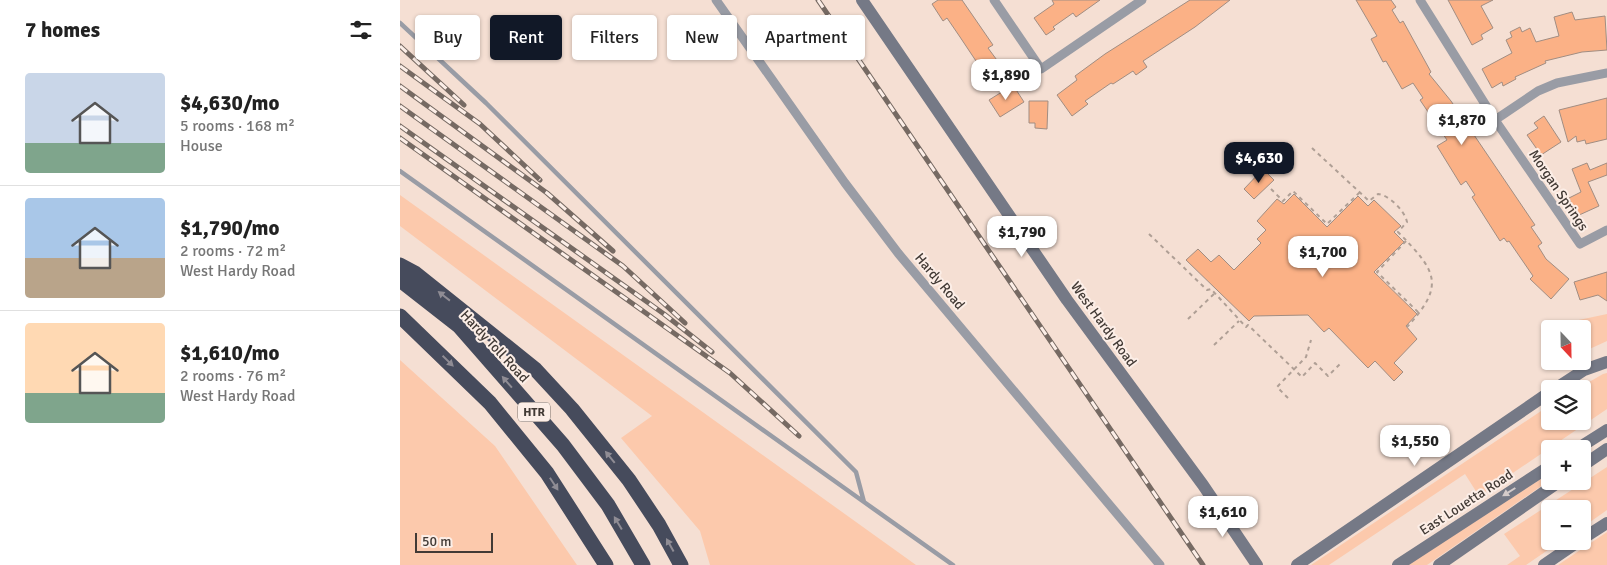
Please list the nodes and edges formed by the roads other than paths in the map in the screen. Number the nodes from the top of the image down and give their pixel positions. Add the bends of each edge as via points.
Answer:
1 (716, 0) edge
2 (862, 0) edge
3 (994, 0) edge
4 (1142, 0) edge
5 (1420, 0) edge
6 (400, 23) edge
7 (1607, 73) edge
8 (1495, 120) junction
9 (400, 171) edge
10 (1607, 230) edge
11 (400, 265) edge
12 (400, 280) edge
13 (400, 316) edge
14 (1606, 363) edge
15 (1569, 380) edge
16 (1541, 398) edge
17 (1607, 430) edge
18 (1591, 440) edge
19 (1607, 449) edge
20 (1591, 460) edge
21 (1541, 472) edge
22 (1547, 490) edge
23 (864, 502) junction
24 (1607, 523) edge
25 (1591, 533) edge
26 (1566, 550) edge
27 (606, 565) edge
28 (643, 565) edge
29 (681, 565) edge
30 (953, 565) edge
31 (1160, 565) edge
32 (1257, 565) edge
33 (1296, 565) edge
34 (1398, 565) edge
35 (1439, 565) edge
36 (1544, 565) edge

1 - 31 street, Hardy Road via 898,253
2 - 32 main road, West Hardy Road via 1067,300 1203,485
3 - 4 street via 1040,69
5 - 8 street, Morgan Springs
6 - 23 lane via 486,103 856,472
7 - 8 street via 1557,83 1538,91
8 - 10 street, Morgan Springs via 1580,244
9 - 23 lane
29 -> 11 highway via 629,480 535,369 415,273
28 -> 12 highway, Hardy Toll Road / HTR via 608,506 563,445 459,326
13 -> 27 highway, HTR via 490,403 547,473
14 - 15 main road via 1584,370
16 - 33 main road
17 - 18 main road
19 - 20 main road
21 -> 34 main road, East Louetta Road
22 - 35 main road
23 - 30 lane
24 - 25 main road
26 - 36 main road

